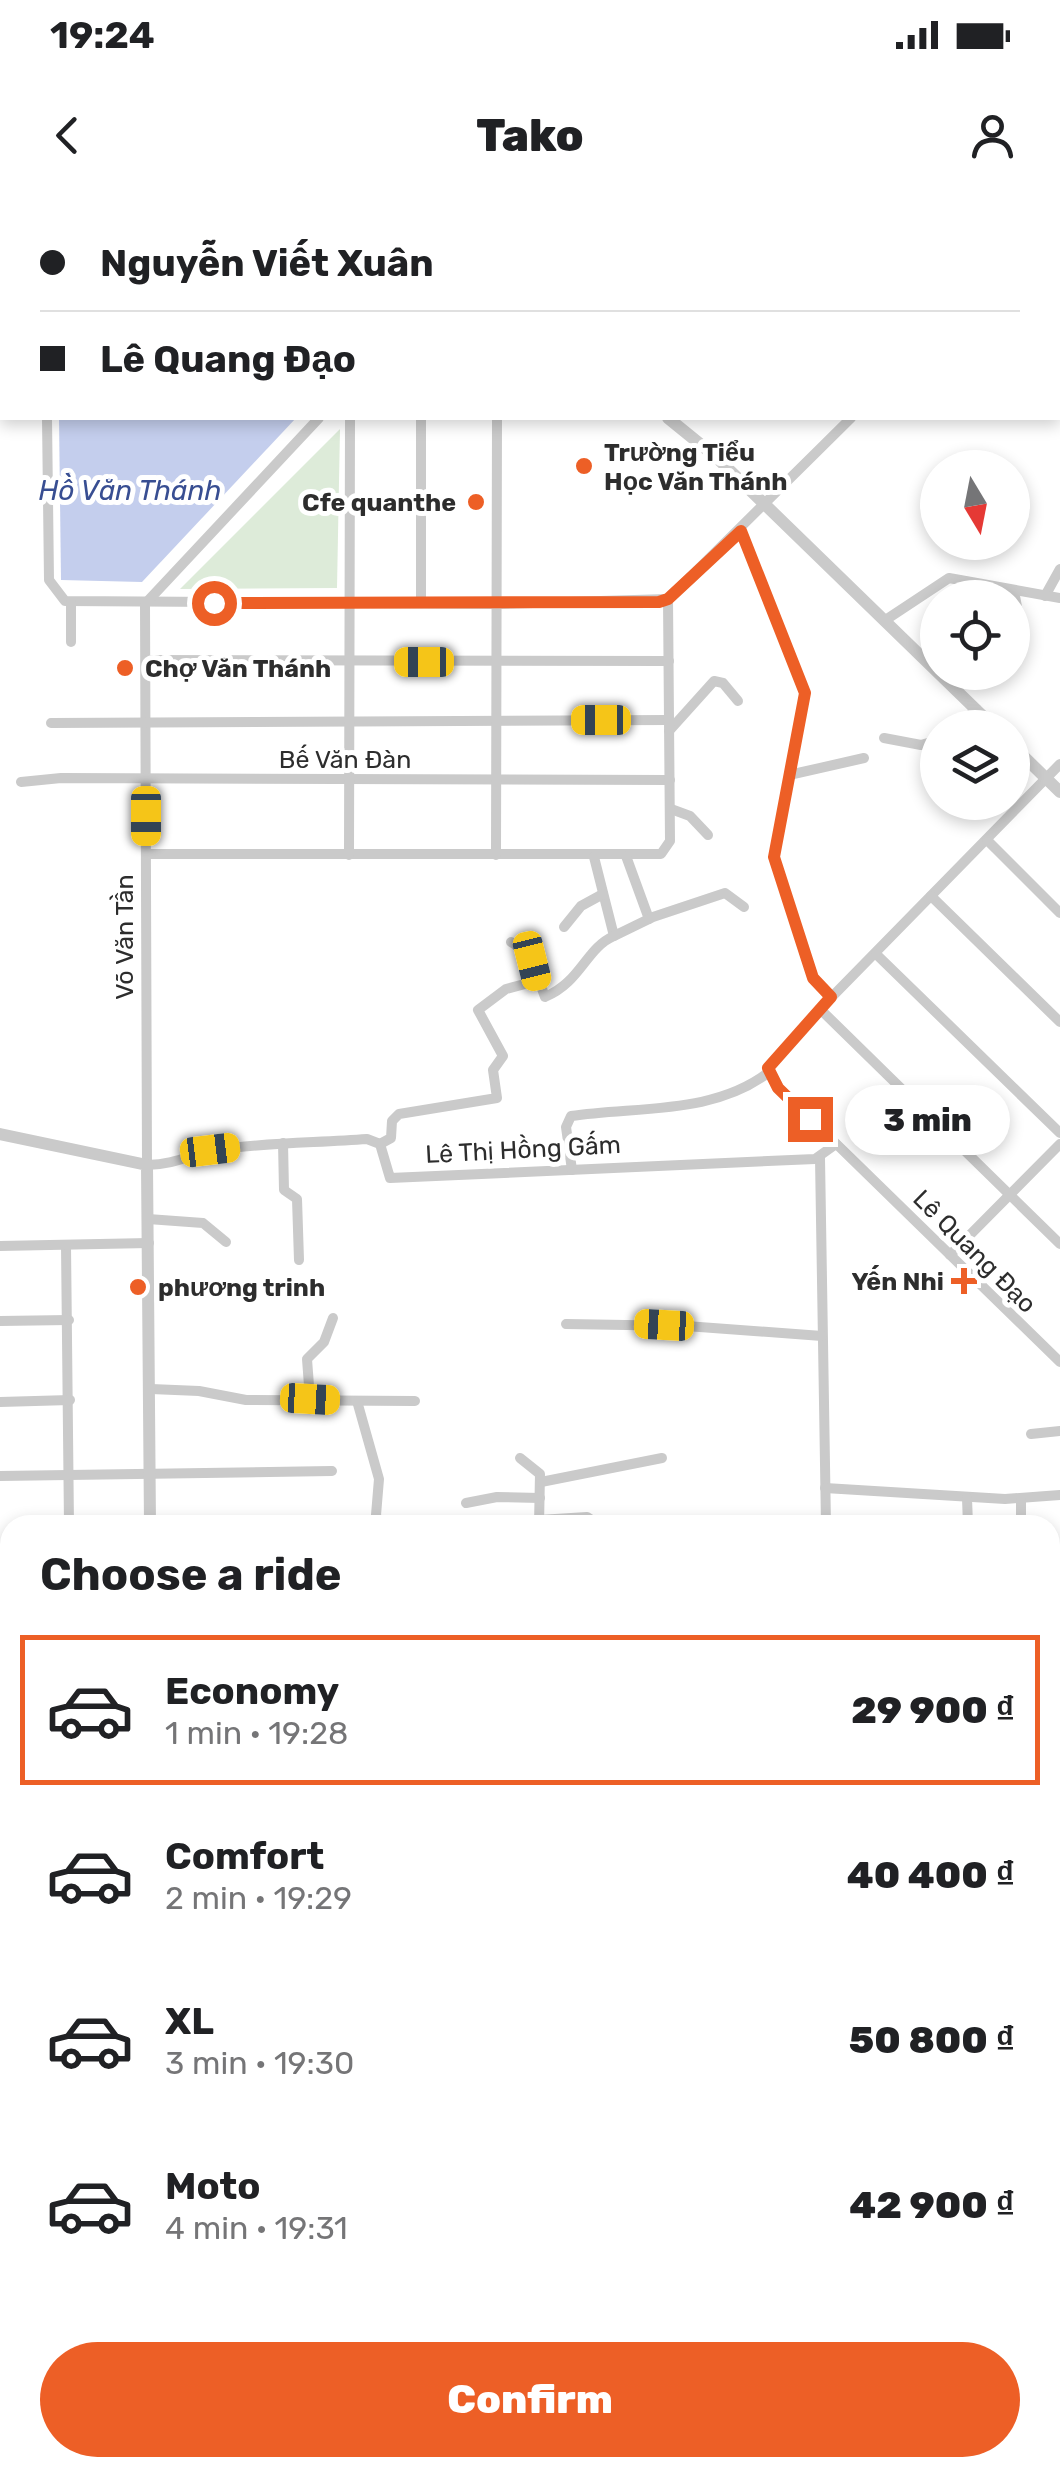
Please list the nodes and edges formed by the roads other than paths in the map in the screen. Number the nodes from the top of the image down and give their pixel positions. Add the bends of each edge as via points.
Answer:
1 (47, 420) edge
2 (317, 420) edge
3 (350, 420) edge
4 (422, 420) edge
5 (497, 420) edge
6 (670, 420) edge
7 (850, 420) edge
8 (765, 506) junction
9 (741, 531) junction
10 (1060, 569) edge
11 (1030, 593) edge
12 (1045, 596) junction
13 (920, 597) edge
14 (1060, 598) edge
15 (668, 599) junction
16 (66, 601) junction
17 (350, 602) junction
18 (421, 603) junction
19 (146, 604) junction
20 (499, 604) junction
21 (884, 620) junction
22 (71, 642) dead end
23 (146, 660) junction
24 (669, 661) junction
25 (350, 662) junction
26 (499, 662) junction
27 (738, 701) dead end
28 (976, 709) edge
29 (146, 720) junction
30 (349, 720) junction
31 (499, 720) junction
32 (52, 722) dead end
33 (668, 726) junction
34 (884, 738) dead end
35 (920, 745) edge
36 (864, 758) dead end
37 (1030, 763) edge
38 (1060, 764) edge
39 (789, 775) junction
40 (146, 778) junction
41 (348, 778) junction
42 (498, 779) junction
43 (1046, 779) junction
44 (670, 780) junction
45 (20, 782) dead end
46 (1060, 792) edge
47 (671, 810) junction
48 (708, 835) dead end
49 (987, 840) junction
50 (146, 854) junction
51 (349, 855) junction
52 (496, 855) junction
53 (594, 856) junction
54 (626, 856) junction
55 (602, 894) junction
56 (931, 896) junction
57 (744, 907) dead end
58 (1060, 912) edge
59 (648, 918) junction
60 (564, 927) dead end
61 (614, 936) junction
62 (510, 942) dead end
63 (876, 954) junction
64 (536, 980) junction
65 (831, 997) junction
66 (820, 1009) junction
67 (1060, 1022) edge
68 (769, 1072) junction
69 (1060, 1133) edge
70 (0, 1134) edge
71 (283, 1142) junction
72 (380, 1144) junction
73 (836, 1144) junction
74 (1060, 1144) edge
75 (820, 1158) junction
76 (147, 1165) junction
77 (572, 1170) junction
78 (1010, 1195) junction
79 (148, 1219) junction
80 (226, 1242) dead end
81 (149, 1243) junction
82 (1060, 1244) edge
83 (66, 1245) junction
84 (0, 1246) edge
85 (950, 1255) junction
86 (299, 1260) dead end
87 (333, 1318) dead end
88 (69, 1320) junction
89 (0, 1321) edge
90 (566, 1324) dead end
91 (822, 1336) junction
92 (1060, 1362) edge
93 (151, 1389) junction
94 (310, 1399) junction
95 (70, 1400) junction
96 (357, 1401) junction
97 (415, 1401) dead end
98 (0, 1402) edge
99 (1060, 1431) edge
100 (1031, 1434) dead end
101 (520, 1458) dead end
102 (662, 1458) dead end
103 (332, 1471) dead end
104 (70, 1473) junction
105 (150, 1473) junction
106 (0, 1476) edge
107 (542, 1482) junction
108 (825, 1488) junction
109 (1060, 1496) edge
110 (540, 1498) junction
111 (968, 1498) junction
112 (1021, 1500) junction
113 (466, 1503) dead end
114 (69, 1515) edge
115 (150, 1515) edge
116 (376, 1515) edge
117 (539, 1515) edge
118 (826, 1515) edge
119 (968, 1515) edge
120 (1021, 1515) edge

1 - 16 street via 49,580
2 - 19 street
3 - 17 street
4 - 18 street
5 - 20 street
6 - 8 street
7 - 8 street
8 - 9 street
8 - 21 street
9 - 15 street
9 - 39 street via 805,693
10 - 12 street
11 - 12 street
12 - 14 street
13 - 21 street
15 - 20 street
15 - 24 street
16 - 19 street
16 - 22 street
17 - 18 street
17 - 19 street
17 - 25 street
18 - 20 street
19 - 23 street, Võ Văn Tần
20 - 26 street
21 - 28 street
23 - 25 street
23 - 29 street, Võ Văn Tần
24 - 26 street
24 - 33 street
25 - 26 street
25 - 30 street
26 - 31 street
27 - 33 street via 714,682
29 - 30 street
29 - 32 street
29 - 40 street, Võ Văn Tần
30 - 31 street
30 - 41 street
31 - 33 street
31 - 42 street
33 - 44 street
34 - 35 street
36 - 39 street
37 - 43 street
38 - 43 street
39 - 65 street via 774,857 813,978
40 - 41 street, Bế Văn Đàn
40 - 45 street, Bế Văn Đàn
40 - 50 street, Võ Văn Tần
41 - 42 street, Bế Văn Đàn
41 - 51 street
42 - 44 street, Bế Văn Đàn
42 - 52 street
43 - 46 street
43 - 49 street
44 - 47 street
47 - 48 street via 690,816
47 - 54 street via 670,841 660,854
49 - 56 street
49 - 58 street
50 - 51 street
50 - 76 street, Võ Văn Tần
51 - 52 street
52 - 53 street
53 - 54 street
53 - 55 street
54 - 59 street
55 - 60 street
55 - 61 street
56 - 63 street
56 - 67 street
57 - 59 street via 725,894
59 - 61 street
61 - 64 street via 552,994 540,994
62 - 64 street via 529,953
63 - 65 street
63 - 69 street
64 - 72 street via 506,989 478,1010 504,1056 494,1070 497,1098 399,1114 392,1138
65 - 66 street
66 - 68 street via 772,1060
66 - 78 street
68 - 73 street, Lê Quang Đạo
68 - 77 street via 752,1086 699,1102 571,1116 566,1127
70 - 76 street
71 - 72 street
71 - 76 street
71 - 86 street via 284,1190 297,1199
72 - 77 street, Lê Thị Hồng Gấm via 390,1178
73 - 75 street
73 - 85 street, Lê Quang Đạo
74 - 78 street
75 - 77 street, Lê Thị Hồng Gấm
75 - 91 street
76 - 79 street, Võ Văn Tần
78 - 82 street
78 - 85 street
79 - 80 street via 203,1223
79 - 81 street, Võ Văn Tần
81 - 83 street
81 - 93 street, Võ Văn Tần
83 - 84 street
83 - 88 street
85 - 92 street, Lê Quang Đạo
87 - 94 street via 324,1342 307,1358
88 - 89 street
88 - 95 street
90 - 91 street
91 - 108 street
93 - 94 street via 246,1400
93 - 105 street, Võ Văn Tần
94 - 96 street
95 - 98 street
95 - 104 street
96 - 97 street
96 - 116 street via 379,1479
99 - 100 street
101 - 107 street
102 - 107 street
103 - 105 street
104 - 105 street
104 - 106 street
104 - 114 street
105 - 115 street, Võ Văn Tần
107 - 110 street
108 - 111 street
108 - 118 street
109 - 112 street
110 - 113 street
110 - 117 street
111 - 112 street
111 - 119 street
112 - 120 street

